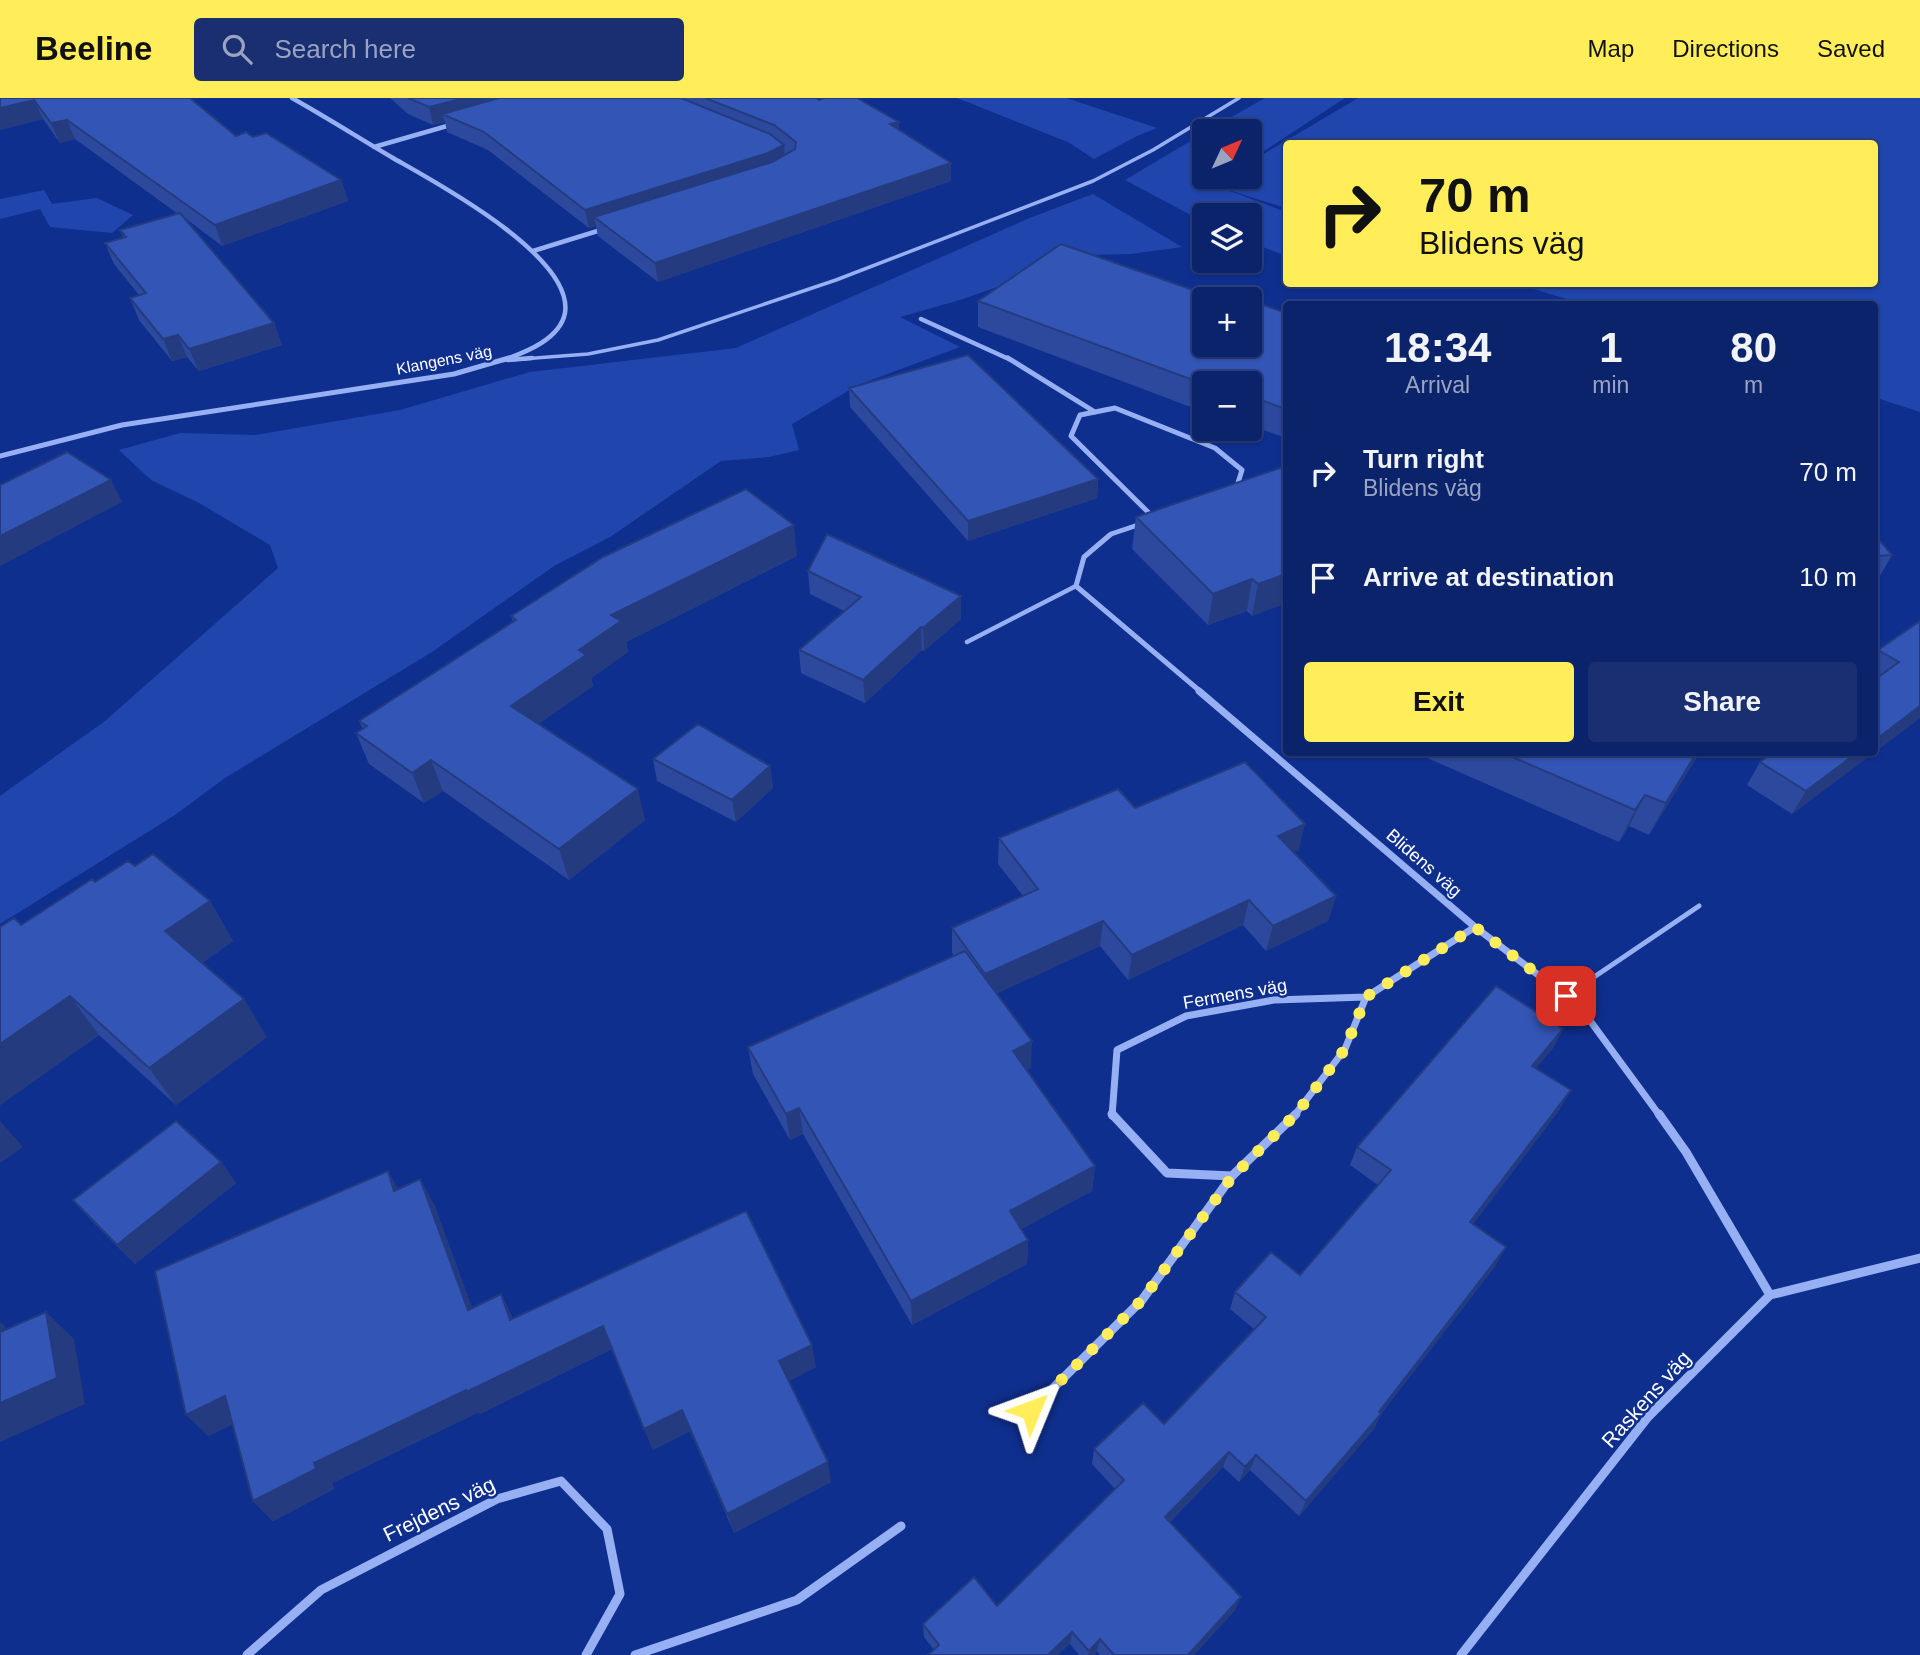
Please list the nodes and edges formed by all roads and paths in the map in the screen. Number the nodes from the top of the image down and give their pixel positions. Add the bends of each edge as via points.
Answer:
1 (292, 98) edge
2 (1239, 98) edge
3 (460, 123) edge
4 (374, 147) junction
5 (613, 226) edge
6 (533, 251) junction
7 (921, 319) dead end
8 (508, 360) junction
9 (1094, 412) junction
10 (0, 456) edge
11 (1224, 495) edge
12 (1167, 515) edge
13 (1155, 519) junction
14 (1076, 586) junction
15 (967, 642) dead end
16 (1699, 906) dead end
17 (1475, 927) junction
18 (1566, 996) junction
19 (1366, 997) junction
20 (1232, 1177) junction
21 (1920, 1258) edge
22 (1769, 1295) junction
23 (1031, 1410) dead end
24 (901, 1526) dead end
25 (247, 1655) edge
26 (586, 1655) edge
27 (635, 1655) edge
28 (1461, 1655) edge

1 - 4 street, Klangens väg
2 - 8 lane via 1093,181 836,279 658,340 588,354
3 - 4 street
4 - 6 street, Klangens väg via 492,217
5 - 6 street
6 - 8 street, Klangens väg via 552,273 565,311 558,327
7 - 9 street via 998,352
8 - 10 street, Klangens väg via 454,374 122,425
9 - 11 street via 1115,408 1215,448 1242,470 1236,491
9 - 13 street via 1080,415 1071,436
12 - 13 street
13 - 14 street via 1111,534 1084,557
14 - 15 lane
14 - 17 street, Blidens väg
16 - 18 lane
17 - 18 street, Blidens väg
17 - 19 street
18 - 22 street, Blidens väg via 1591,1022 1686,1152
19 - 20 street via 1345,1049 1305,1102
19 - 20 street, Fermens väg via 1274,1000 1185,1016 1116,1050 1112,1117 1167,1173
20 - 23 street via 1142,1300
21 - 22 street
22 - 28 street, Raskens väg via 1648,1417
24 - 27 street via 797,1600
25 - 26 street, Frejdens väg via 321,1590 496,1499 561,1481 607,1529 620,1594

